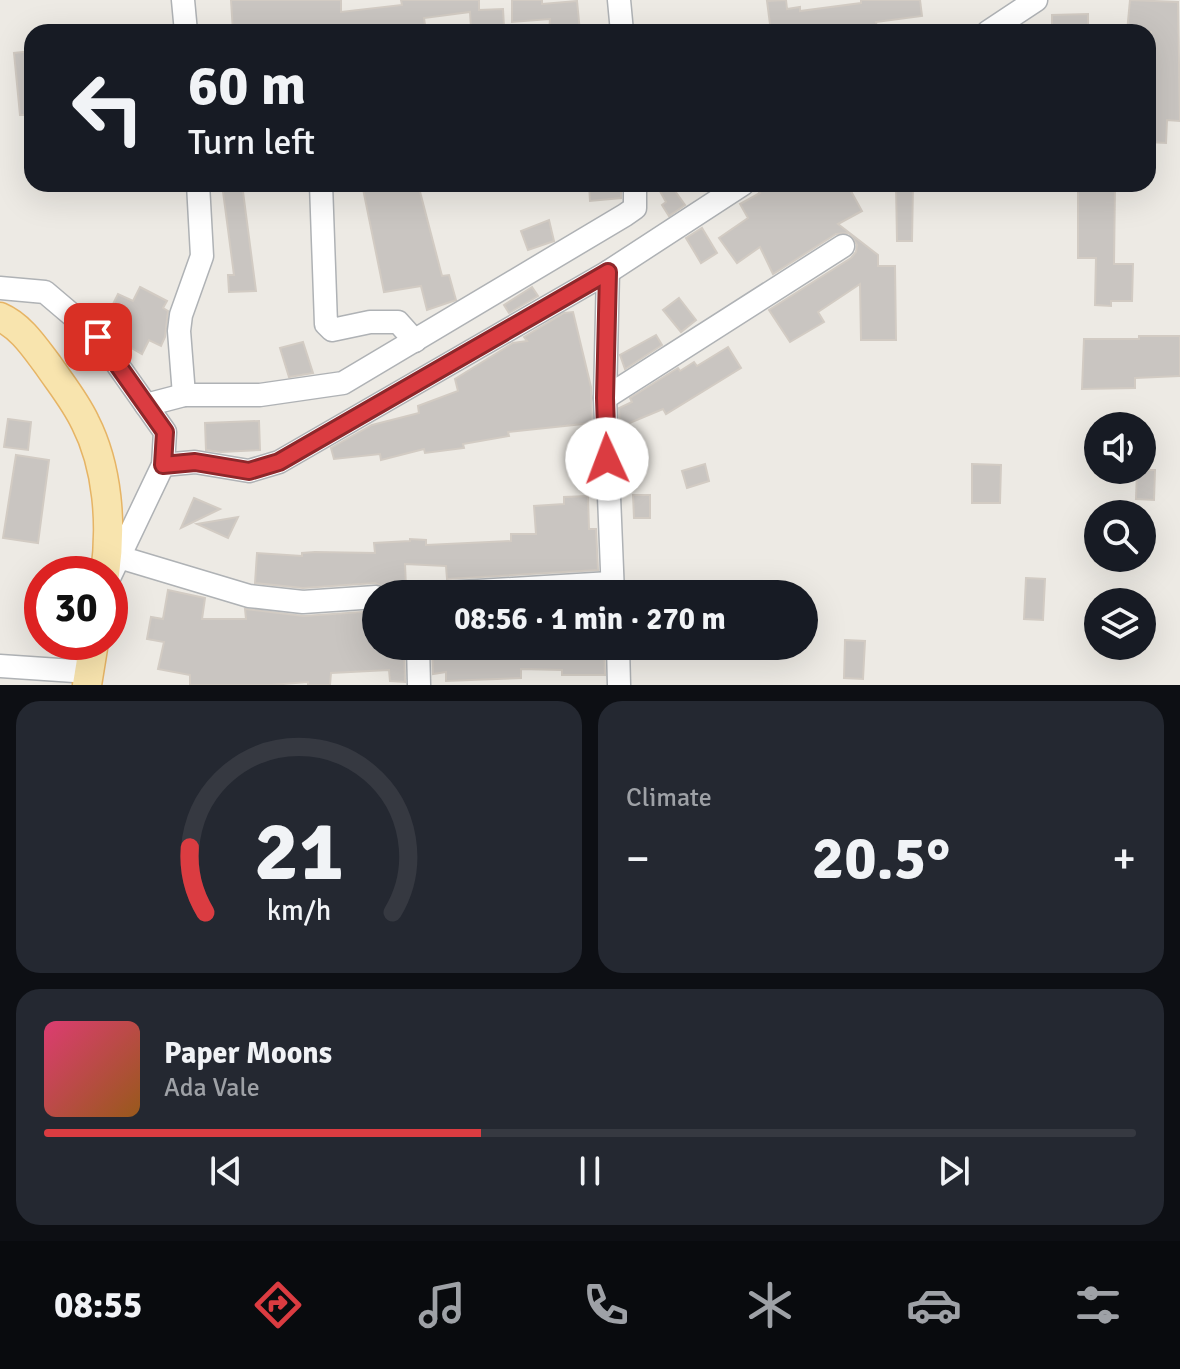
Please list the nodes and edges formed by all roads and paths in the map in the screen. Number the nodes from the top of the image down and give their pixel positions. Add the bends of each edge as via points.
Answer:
1 (183, 0) edge
2 (619, 0) edge
3 (1036, 0) edge
4 (185, 24) edge
5 (621, 24) edge
6 (1000, 24) edge
7 (198, 192) edge
8 (321, 192) edge
9 (635, 192) edge
10 (731, 192) edge
11 (843, 246) dead end
12 (608, 272) junction
13 (0, 288) edge
14 (0, 317) edge
15 (415, 341) junction
16 (184, 395) junction
17 (605, 398) junction
18 (146, 405) junction
19 (163, 465) junction
20 (109, 556) edge
21 (118, 556) edge
22 (128, 572) edge
23 (611, 580) edge
24 (362, 598) edge
25 (418, 660) edge
26 (618, 660) edge
27 (0, 666) edge
28 (88, 678) edge
29 (419, 685) edge
30 (619, 685) edge

1 - 4 street
2 - 5 street
3 - 6 street
7 - 16 street via 202,256 179,331
8 - 15 street via 326,324 332,330 398,322
9 - 15 street via 635,208
10 - 12 street
11 - 17 street
12 - 17 street
12 - 19 street via 279,462 249,471 195,462
13 - 18 street via 45,292 98,337
14 - 20 main road via 30,340 87,425 106,493
15 - 16 street via 343,383 260,395
16 - 18 street
17 - 23 street
18 - 19 street via 165,432
19 - 21 street
22 - 24 street via 303,602
25 - 29 street
26 - 30 street
27 - 28 street

